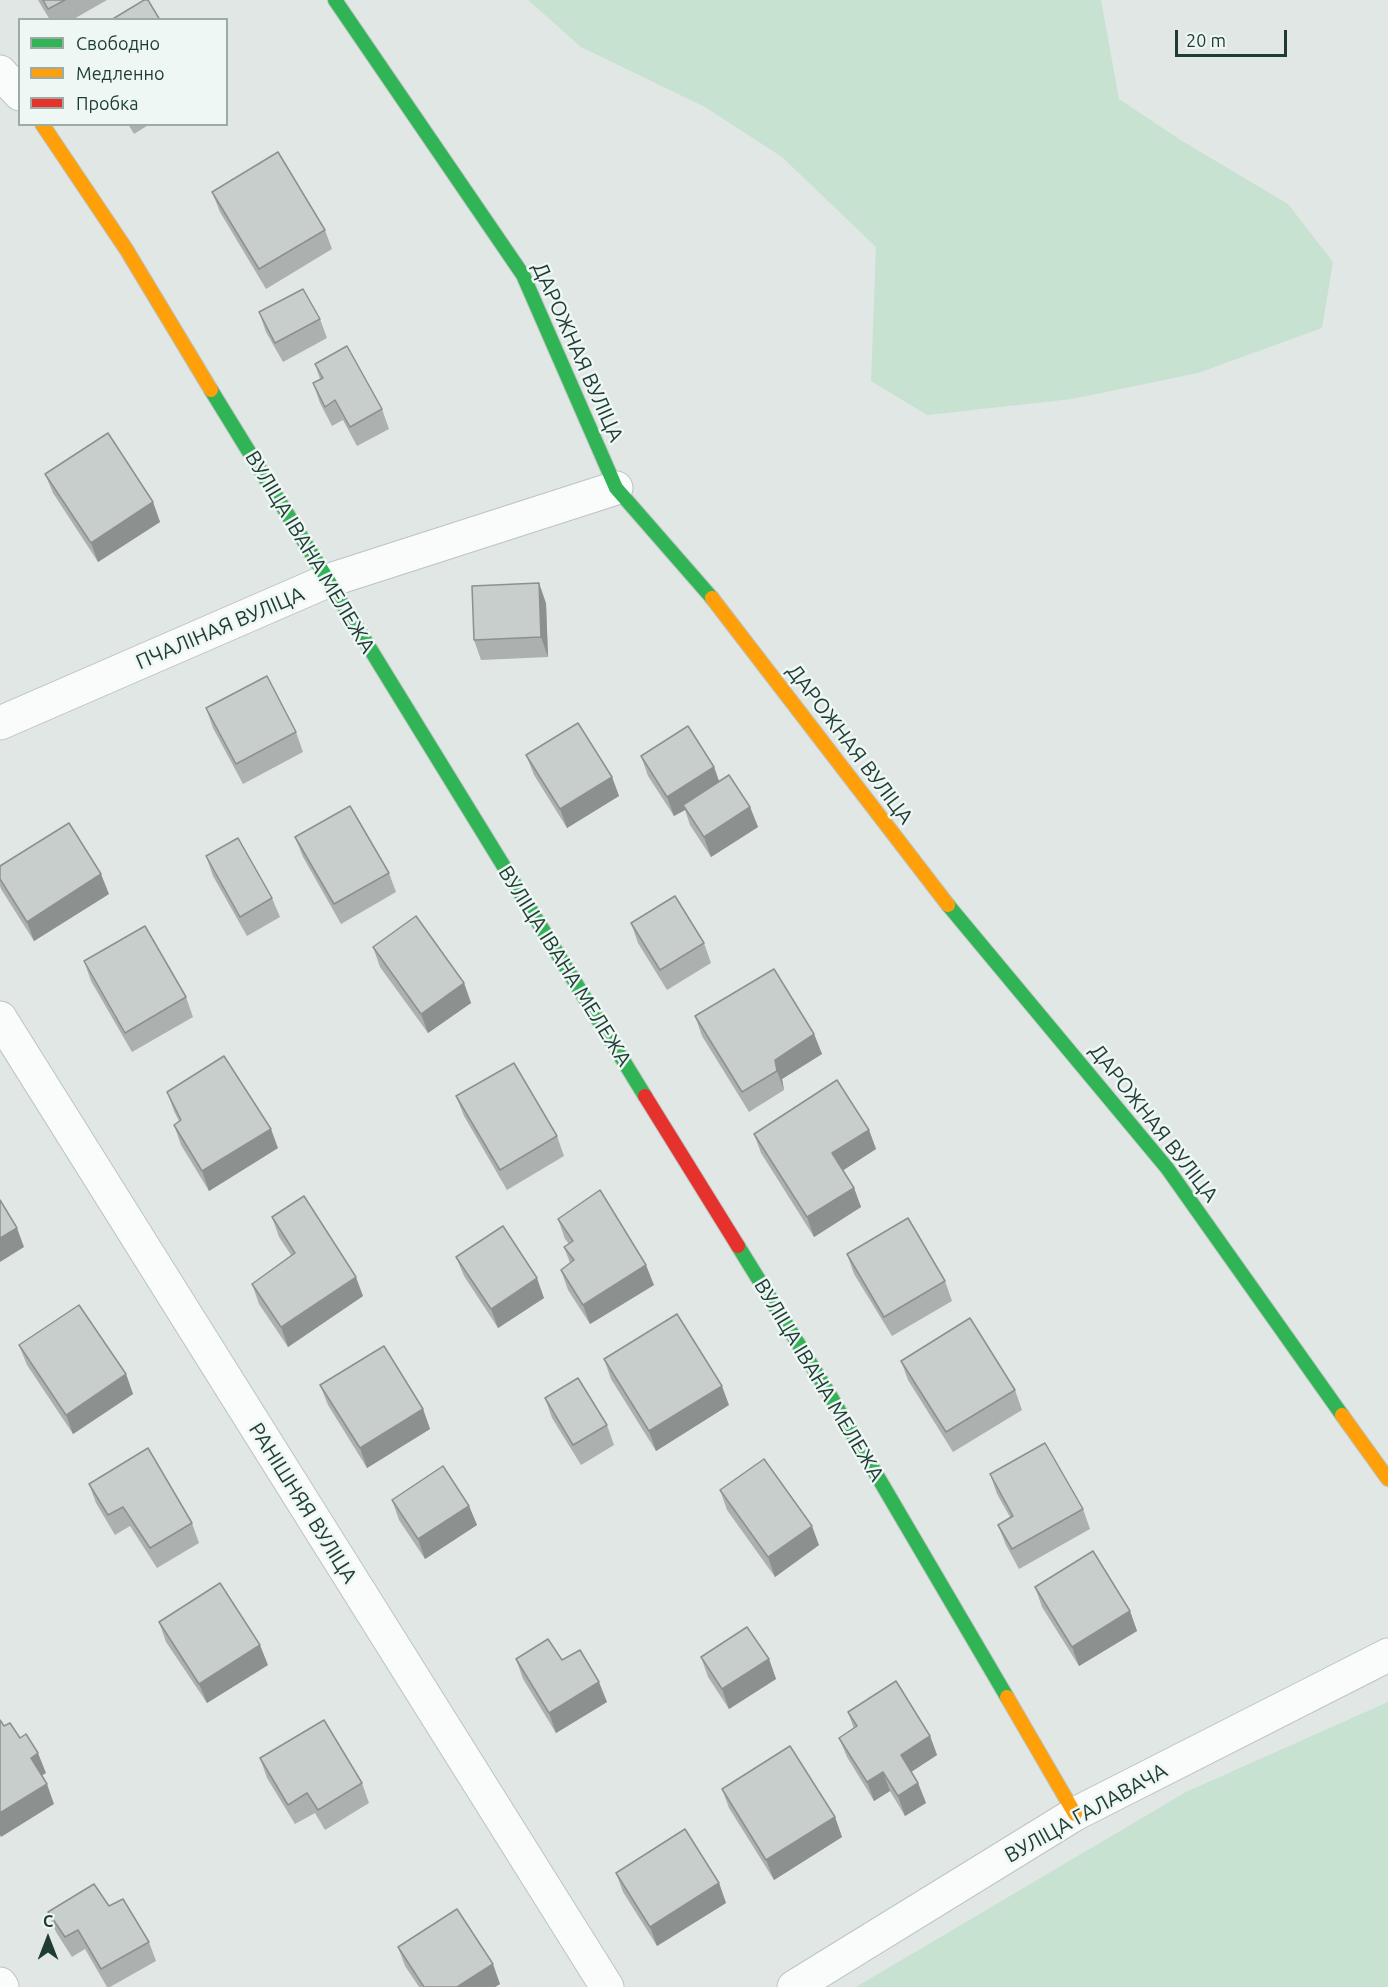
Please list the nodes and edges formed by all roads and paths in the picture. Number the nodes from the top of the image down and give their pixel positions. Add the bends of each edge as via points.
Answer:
1 (335, 0) edge
2 (0, 72) edge
3 (18, 92) edge
4 (43, 126) edge
5 (616, 488) junction
6 (327, 581) junction
7 (0, 723) edge
8 (0, 1018) edge
9 (1388, 1479) edge
10 (1388, 1655) edge
11 (1075, 1814) junction
12 (607, 1987) edge
13 (794, 1987) edge

1 - 5 street, ДАРОЖНАЯ ВУЛІЦА via 523,275
2 - 3 street
4 - 6 street, ВУЛІЦА ІВАНА МЕЛЕЖА via 126,249
5 - 6 street, ПЧАЛІНАЯ ВУЛІЦА
5 - 9 street, ДАРОЖНАЯ ВУЛІЦА via 700,582 925,877 1167,1168
6 - 7 street, ПЧАЛІНАЯ ВУЛІЦА
6 - 11 street, ВУЛІЦА ІВАНА МЕЛЕЖА via 828,1392
8 - 12 street, РАНІШНЯЯ ВУЛІЦА
10 - 11 street, ВУЛІЦА ГАЛАВАЧА
11 - 13 street, ВУЛІЦА ГАЛАВАЧА

